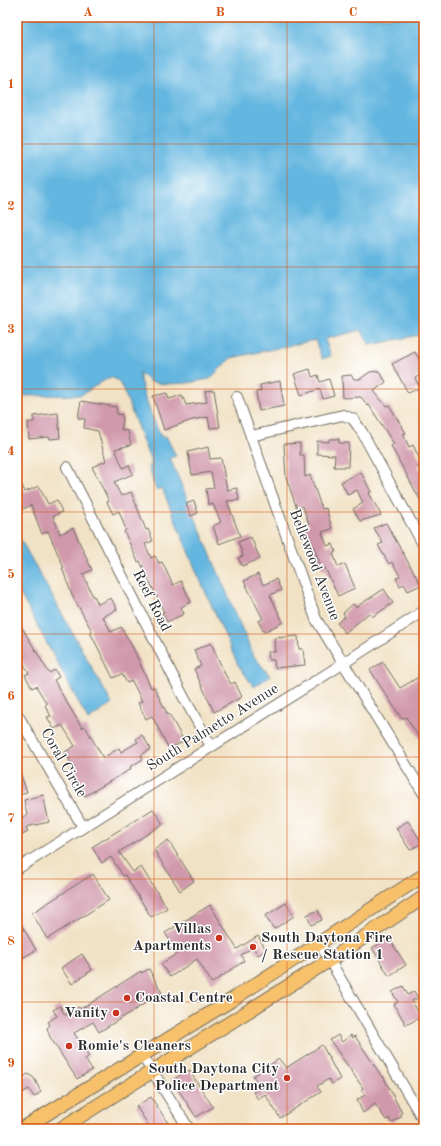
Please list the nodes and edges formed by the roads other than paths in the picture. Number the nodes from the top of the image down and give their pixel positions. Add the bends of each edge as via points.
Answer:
1 (237, 397) dead end
2 (251, 436) junction
3 (67, 467) dead end
4 (424, 546) edge
5 (424, 610) edge
6 (344, 663) junction
7 (17, 714) edge
8 (211, 746) junction
9 (424, 794) edge
10 (83, 827) junction
11 (17, 869) edge
12 (424, 875) edge
13 (424, 896) edge
14 (320, 944) junction
15 (330, 960) junction
16 (142, 1055) junction
17 (152, 1072) junction
18 (424, 1121) edge
19 (22, 1129) edge
20 (60, 1129) edge
21 (189, 1129) edge

1 - 2 street, Bellewood Avenue
2 - 4 street via 343,415 353,419
2 - 6 street, Bellewood Avenue via 316,619
3 - 8 street, Reef Road via 182,696
5 - 6 street, South Palmetto Avenue
6 - 8 street, South Palmetto Avenue
6 - 9 street, Bellewood Avenue
7 - 10 street, Coral Circle
8 - 10 street, South Palmetto Avenue
10 - 11 street, South Palmetto Avenue
12 - 14 main road
13 - 15 main road
14 - 15 street
14 - 16 main road
15 - 17 main road
15 - 18 street
16 - 17 street
16 - 19 main road
17 - 20 main road
17 - 21 street

